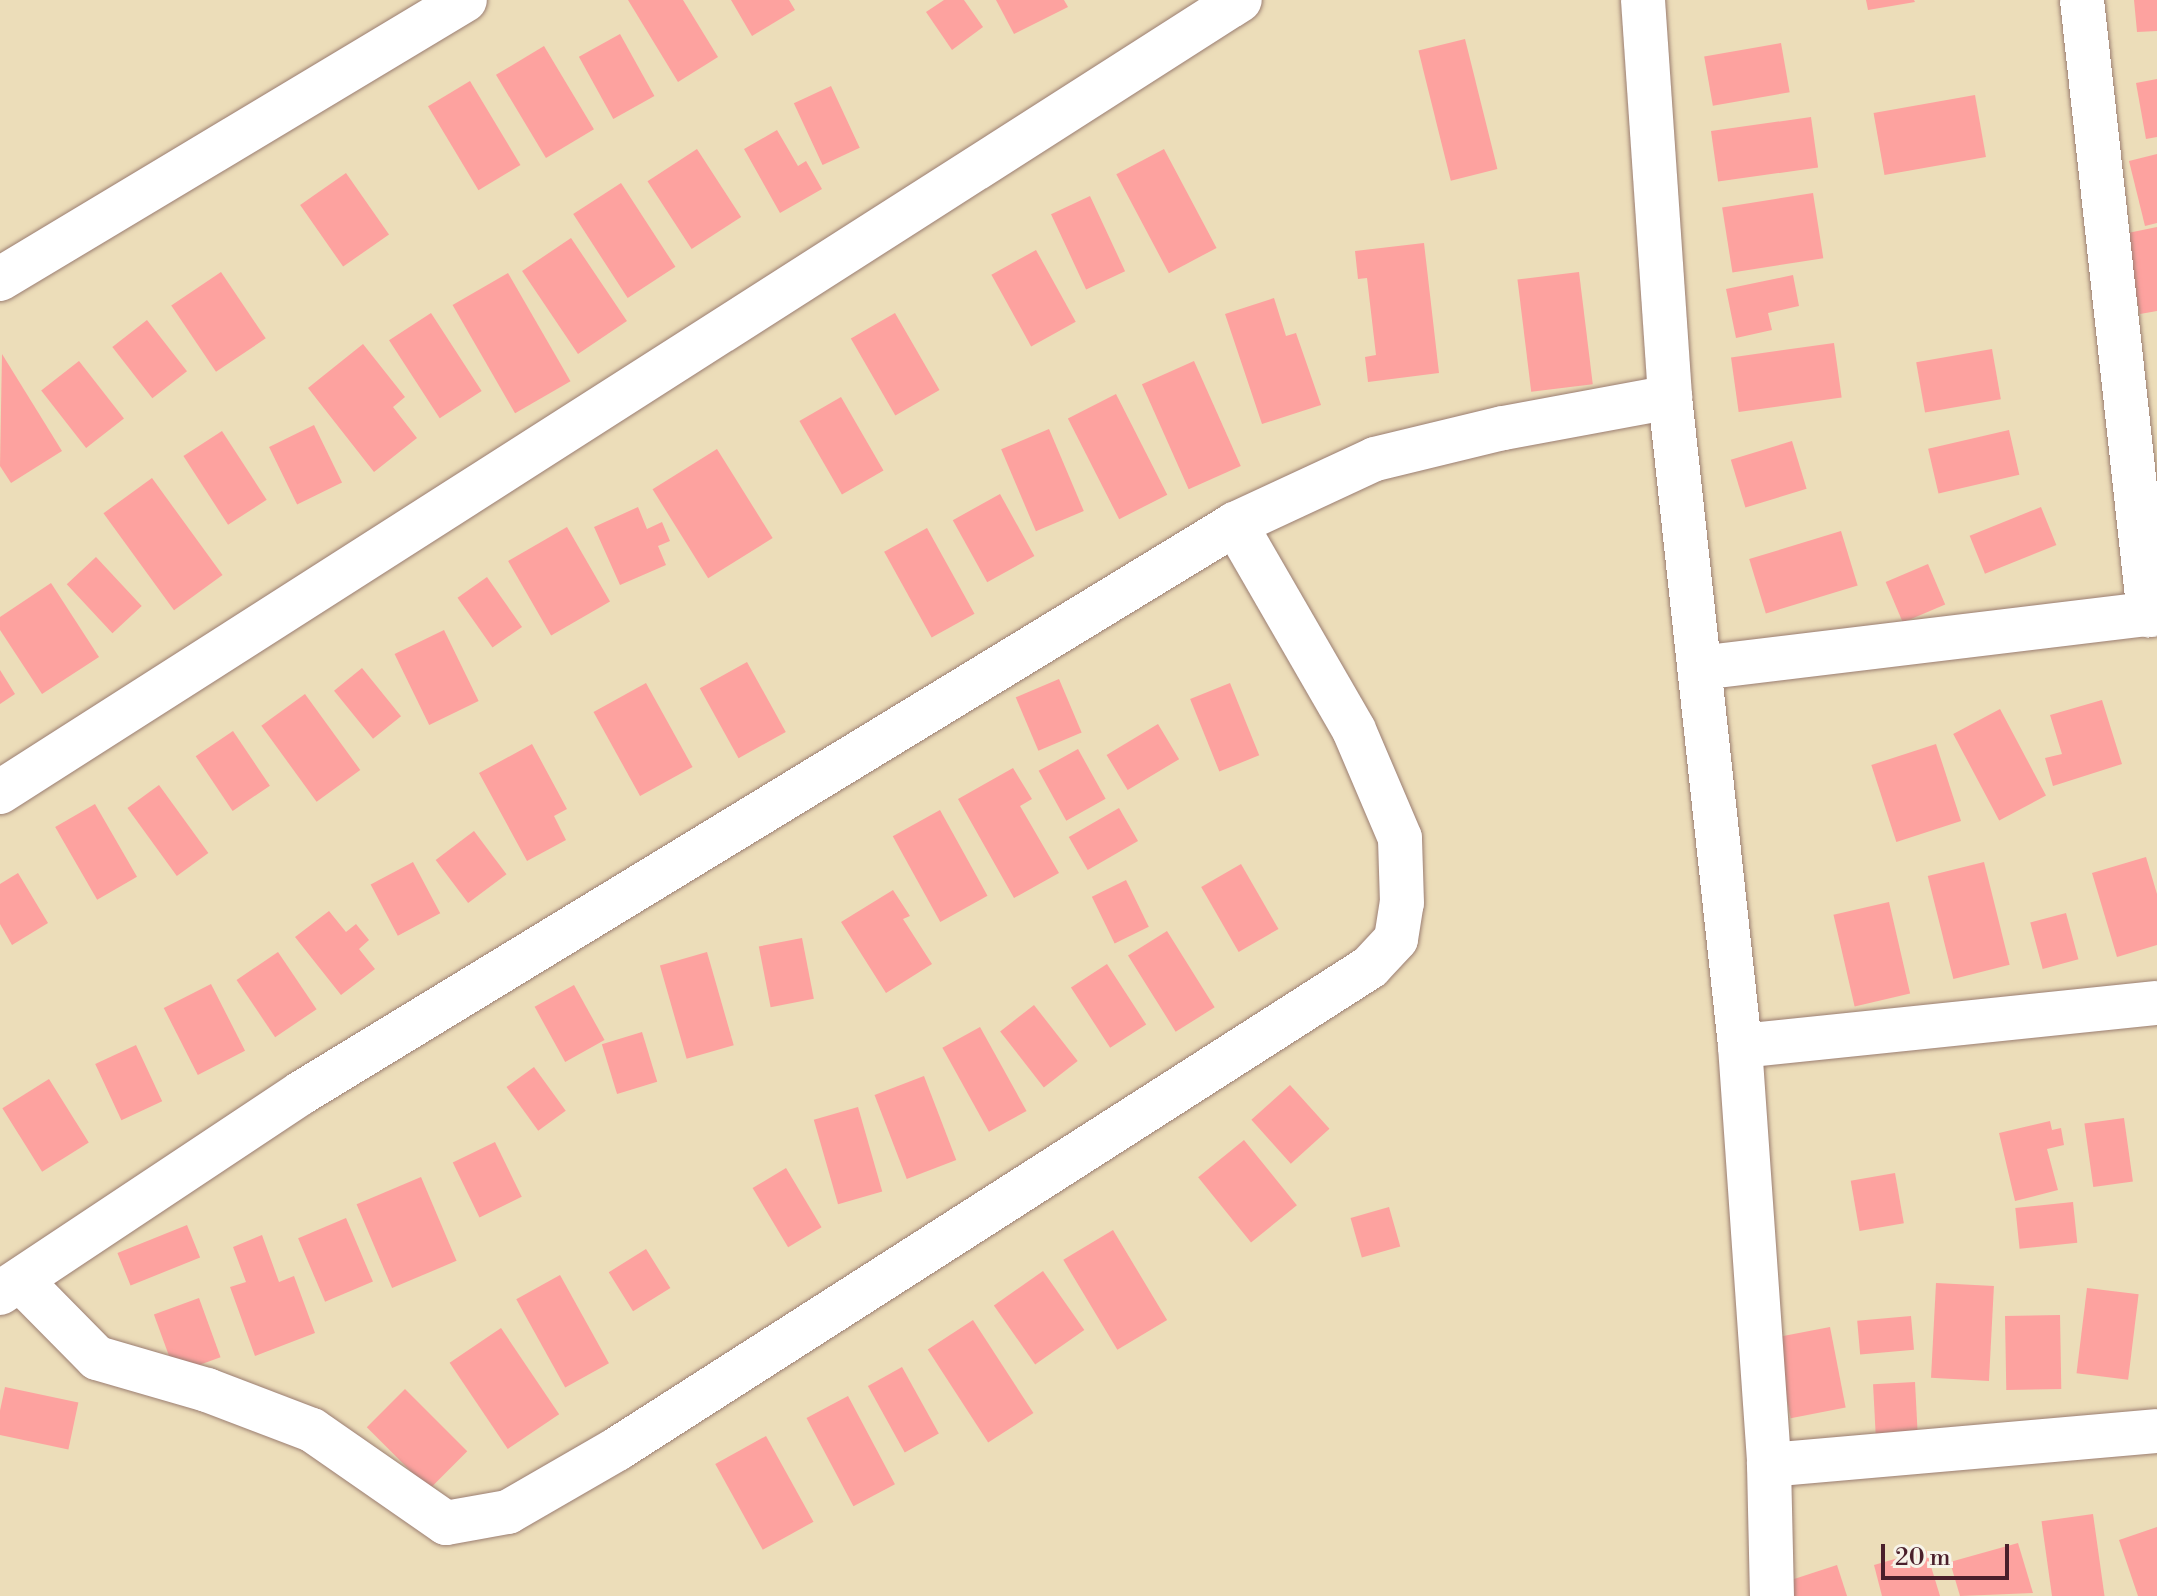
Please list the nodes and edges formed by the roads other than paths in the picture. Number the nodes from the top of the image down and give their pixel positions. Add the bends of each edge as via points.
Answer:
1 (465, 0) edge
2 (1240, 0) edge
3 (1643, 0) edge
4 (2082, 0) edge
5 (413, 13) edge
6 (0, 279) edge
7 (1670, 397) junction
8 (1235, 524) junction
9 (2153, 614) edge
10 (1700, 668) junction
11 (0, 792) edge
12 (2157, 1003) edge
13 (1740, 1046) junction
14 (11, 1287) edge
15 (2157, 1431) edge
16 (1769, 1465) junction
17 (1772, 1596) edge

1 - 5 street
2 - 11 street
3 - 7 street
4 - 9 street
5 - 6 street
7 - 8 street via 1503,428 1375,459
7 - 10 street
8 - 14 street via 301,1093
8 - 14 street via 1354,730 1400,838 1402,903 1396,939 1370,967 617,1449 508,1512 446,1523 312,1430 207,1390 97,1358
9 - 10 street
10 - 13 street
12 - 13 street
13 - 16 street
15 - 16 street
16 - 17 street

